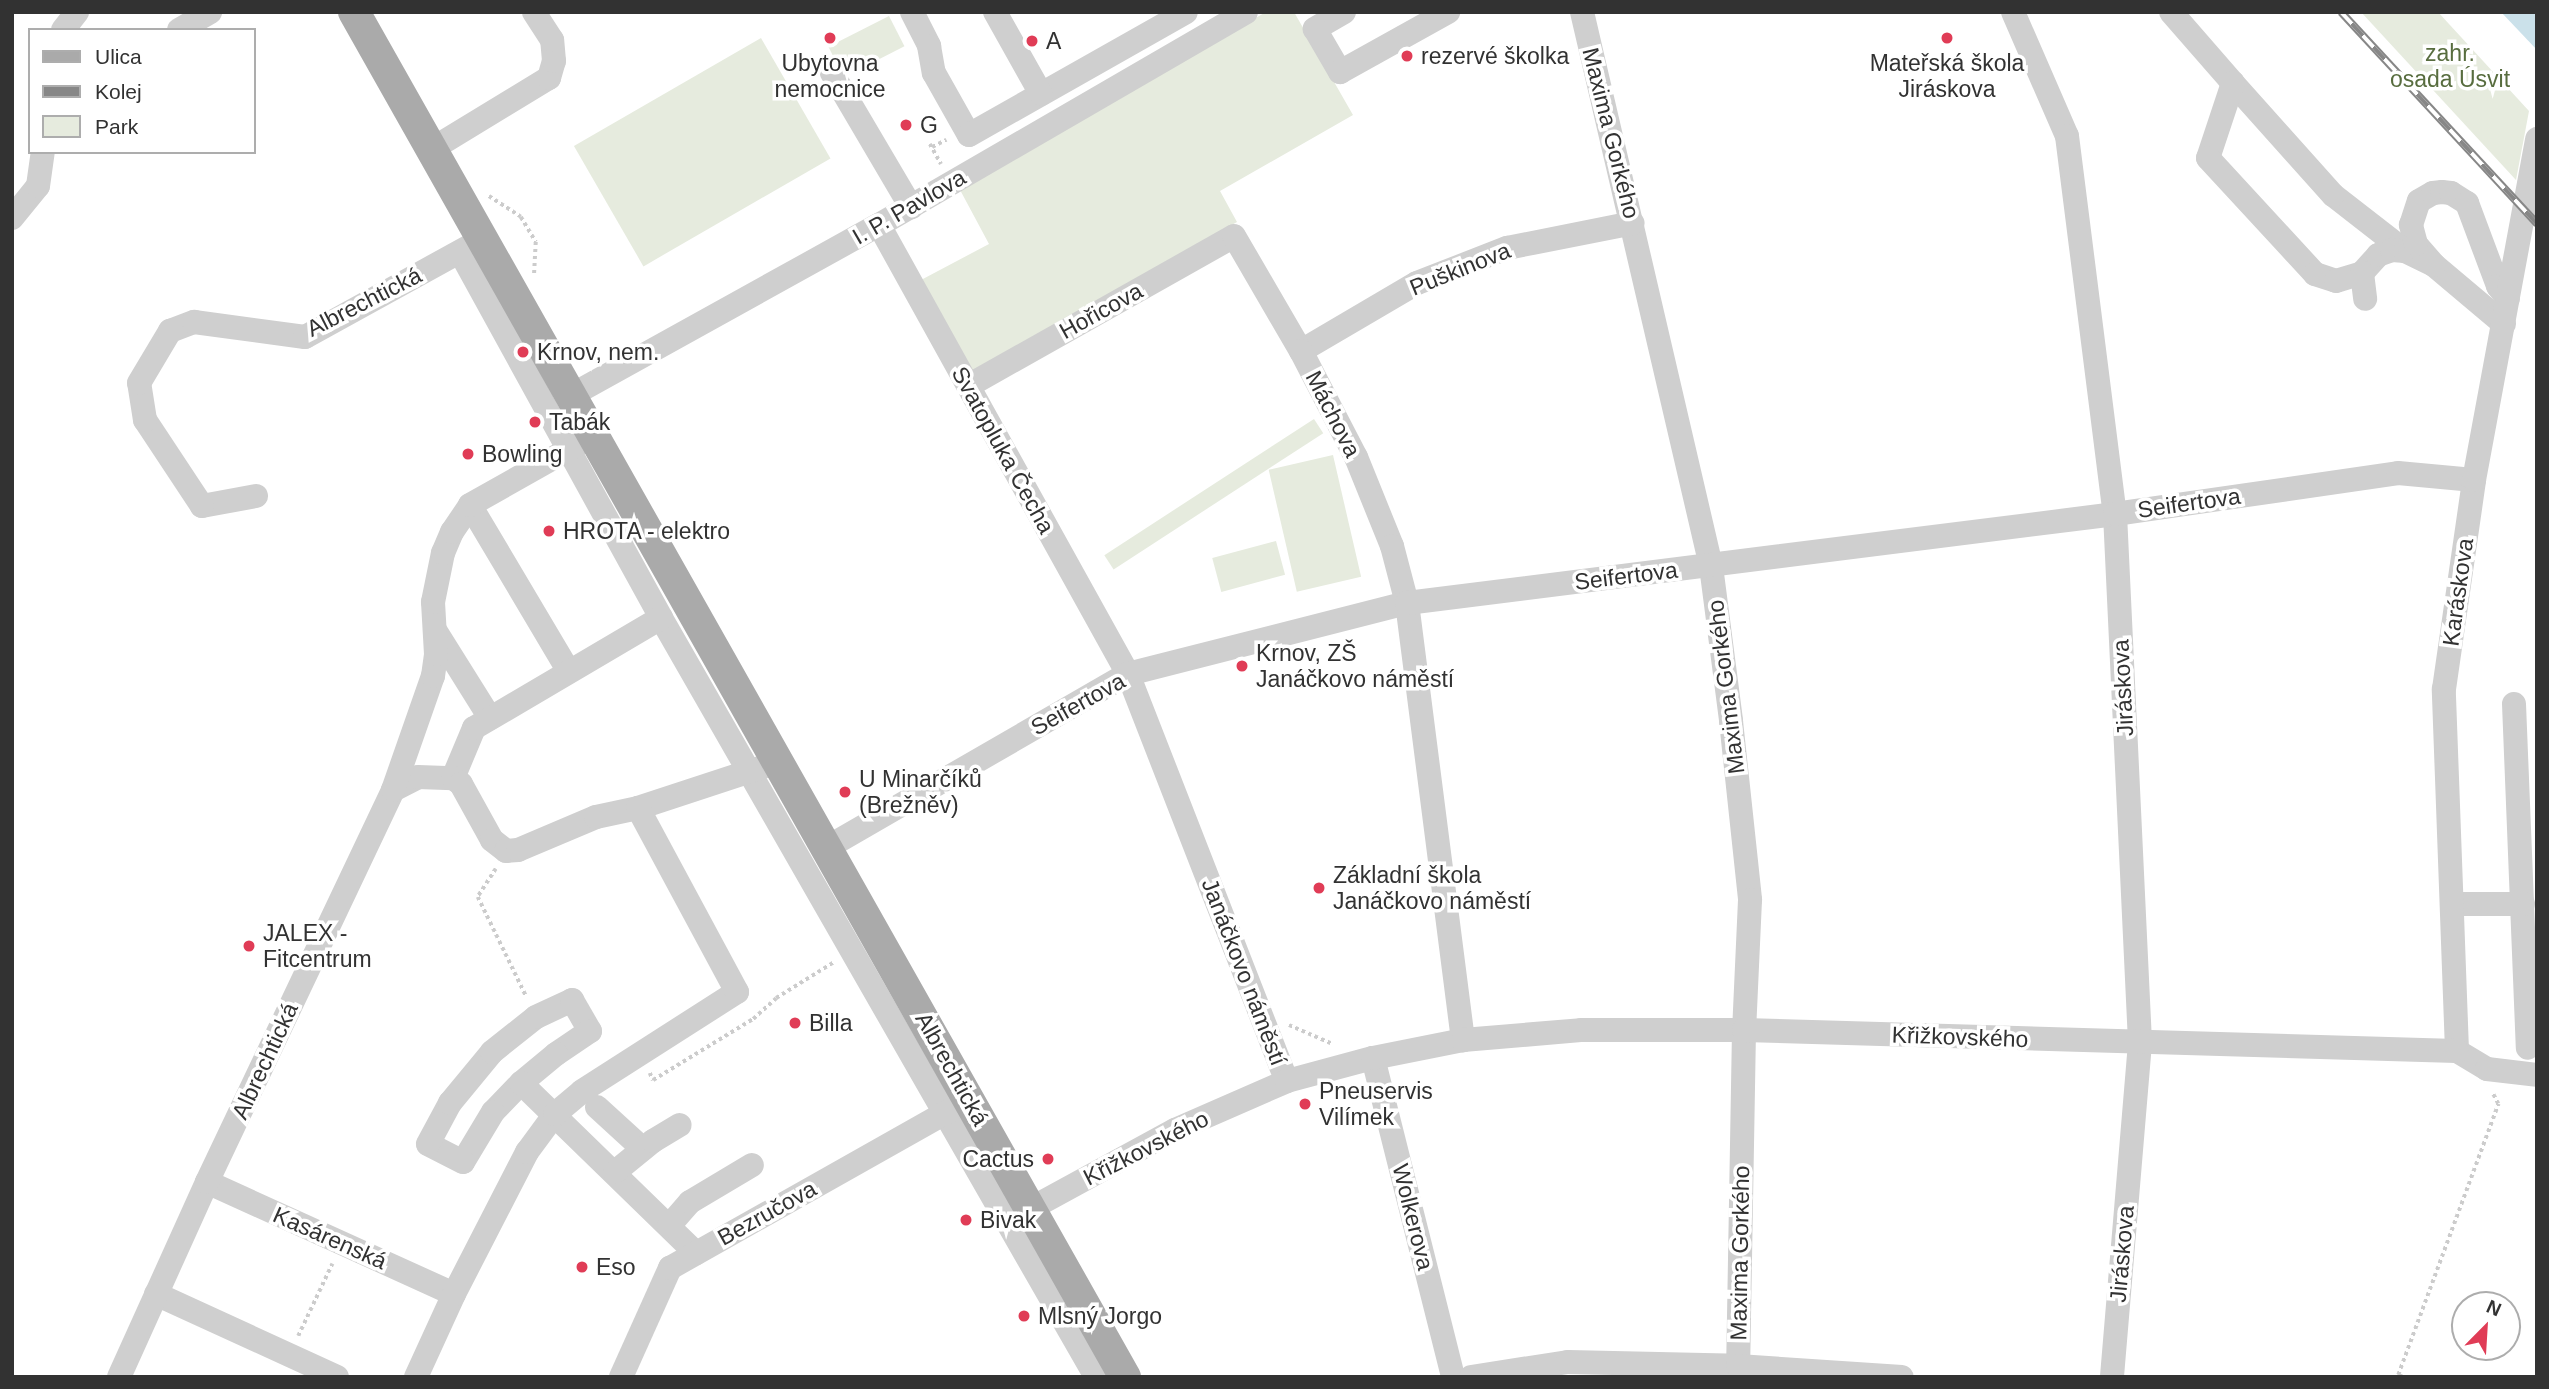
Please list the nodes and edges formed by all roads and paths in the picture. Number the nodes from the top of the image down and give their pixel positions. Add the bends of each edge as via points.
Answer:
1 (77, 12) edge
2 (210, 12) edge
3 (354, 12) edge
4 (534, 12) edge
5 (995, 12) edge
6 (1186, 12) edge
7 (1246, 12) edge
8 (1344, 12) edge
9 (1448, 12) edge
10 (1582, 12) edge
11 (2013, 12) edge
12 (2171, 12) edge
13 (913, 13) edge
14 (65, 28) edge
15 (182, 28) edge
16 (832, 73) dead end
17 (2233, 83) junction
18 (1041, 94) junction
19 (2537, 139) edge
20 (930, 144) dead end
21 (432, 149) junction
22 (43, 154) edge
23 (942, 166) dead end
24 (911, 207) junction
25 (12, 218) edge
26 (1633, 223) junction
27 (879, 225) junction
28 (1234, 236) joint
29 (471, 246) junction
30 (2405, 251) junction
31 (2434, 265) junction
32 (2362, 274) junction
33 (2365, 299) dead end
34 (2508, 299) junction
35 (2504, 324) junction
36 (1301, 351) junction
37 (968, 386) junction
38 (570, 396) junction
39 (580, 443) junction
40 (2474, 480) junction
41 (256, 496) dead end
42 (470, 505) junction
43 (2115, 514) junction
44 (1711, 566) junction
45 (1407, 603) junction
46 (661, 618) junction
47 (435, 629) junction
48 (568, 670) junction
49 (1128, 674) junction
50 (2514, 704) dead end
51 (490, 718) junction
52 (764, 767) junction
53 (453, 778) junction
54 (393, 790) junction
55 (638, 808) junction
56 (828, 847) junction
57 (506, 851) junction
58 (2452, 904) junction
59 (2523, 904) junction
60 (844, 955) dead end
61 (1260, 1013) junction
62 (536, 1017) junction
63 (1744, 1030) junction
64 (1463, 1040) junction
65 (2140, 1043) junction
66 (2528, 1048) dead end
67 (2457, 1051) junction
68 (638, 1054) junction
69 (1370, 1059) junction
70 (2482, 1066) junction
71 (2537, 1075) edge
72 (1287, 1082) junction
73 (521, 1083) junction
74 (958, 1106) junction
75 (597, 1107) dead end
76 (555, 1114) junction
77 (680, 1125) dead end
78 (643, 1149) junction
79 (752, 1165) dead end
80 (615, 1172) junction
81 (207, 1182) junction
82 (1020, 1215) junction
83 (669, 1226) junction
84 (341, 1243) junction
85 (696, 1253) junction
86 (156, 1294) junction
87 (454, 1294) junction
88 (290, 1355) junction
89 (1738, 1371) edge
90 (119, 1377) edge
91 (337, 1377) edge
92 (416, 1377) edge
93 (621, 1377) edge
94 (1096, 1377) edge
95 (1125, 1377) edge
96 (1453, 1377) edge
97 (1471, 1377) edge
98 (1902, 1377) edge
99 (2112, 1377) edge
100 (2402, 1377) edge

1 - 14 street
2 - 15 street
3 - 21 main road, Albrechtická
4 - 21 street via 552,40 554,61 549,78
5 - 18 street
6 - 18 street
7 - 24 street, I. P. Pavlova
8 - 9 street via 1315,29 1340,72
10 - 26 street, Maxima Gorkého
11 - 43 street, Jiráskova via 2067,136
12 - 17 street
13 - 18 street via 929,47 934,74 969,135
16 - 24 street
17 - 30 street via 2333,195
17 - 32 street via 2208,158 2315,274 2336,281
19 - 34 street, Karáskova
20 - 23 path
21 - 29 main road, Albrechtická
22 - 25 street via 38,186
24 - 27 street, I. P. Pavlova
26 - 36 street, Puškinova via 1507,248 1417,283
26 - 44 street, Maxima Gorkého
27 - 37 street, Svatopluka Čecha
27 - 38 street, I. P. Pavlova
28 - 36 street, Máchova
28 - 37 street, Hořicova
29 - 38 main road, Albrechtická
29 - 39 street, Albrechtická
29 - 41 street, Albrechtická via 305,337 194,322 170,331 139,383 145,420 202,506
30 - 31 street
30 - 32 street via 2383,252
31 - 34 street via 2411,234 2412,216 2425,196 2451,193 2467,204 2498,286
31 - 35 street
32 - 33 street
34 - 35 street, Karáskova
35 - 40 street, Karáskova
36 - 45 street, Máchova via 1356,457 1392,546
37 - 49 street, Svatopluka Čecha
38 - 39 main road, Albrechtická
39 - 42 street, Albrechtická
39 - 46 street, Albrechtická
39 - 52 main road, Albrechtická
40 - 43 street, Seifertova via 2398,473
40 - 58 street, Karáskova via 2444,689
42 - 47 street, Albrechtická via 443,554 433,602
42 - 48 street
43 - 44 street, Seifertova
43 - 65 street, Jiráskova
44 - 45 street, Seifertova
44 - 63 street, Maxima Gorkého via 1750,900
45 - 49 street, Seifertova
45 - 64 street
46 - 48 street
46 - 52 street, Albrechtická
47 - 51 street
47 - 54 street, Albrechtická via 433,676
48 - 51 street
49 - 56 street, Seifertova
49 - 61 street, Janáčkovo náměstí
50 - 59 street
51 - 53 street via 474,728
52 - 55 street
52 - 56 main road, Albrechtická
52 - 74 street, Albrechtická
53 - 54 street via 418,777
53 - 57 street via 461,784 492,840
54 - 81 street, Albrechtická
55 - 57 street via 596,817
55 - 68 street via 737,992
56 - 74 main road, Albrechtická
57 - 62 path via 478,897
58 - 59 street
58 - 67 street, Karáskova
59 - 66 street
60 - 68 path via 776,998 753,1019 653,1080
61 - 69 path
61 - 72 street, Janáčkovo náměstí
62 - 73 street via 572,1000 590,1031
62 - 73 street via 492,1052 450,1103 428,1144 463,1162 493,1112
63 - 64 street, Křižkovského via 1581,1030
63 - 65 street, Křižkovského
63 - 89 street, Maxima Gorkého
64 - 69 street, Janáčkovo náměstí
65 - 67 street, Křižkovského
65 - 99 street, Jiráskova
67 - 70 street
68 - 76 street
69 - 72 street, Janáčkovo náměstí
69 - 96 street, Wolkerova
70 - 71 street
70 - 100 path via 2498,1104 2398,1375
72 - 82 street, Křižkovského via 1174,1130
73 - 76 street
74 - 82 main road, Albrechtická
74 - 85 street, Bezručova
75 - 78 street
76 - 80 street
76 - 87 street via 527,1152
77 - 78 street
78 - 80 street
79 - 83 street via 690,1202
80 - 83 street
81 - 84 street, Kasárenská
81 - 86 street
82 - 94 street, Albrechtická
82 - 95 main road, Albrechtická
83 - 85 street
84 - 87 street, Kasárenská
84 - 88 path
85 - 93 street, Bezručova via 670,1268
86 - 88 street
86 - 90 street
87 - 92 street
88 - 91 street
89 - 97 street via 1568,1362
89 - 98 street

